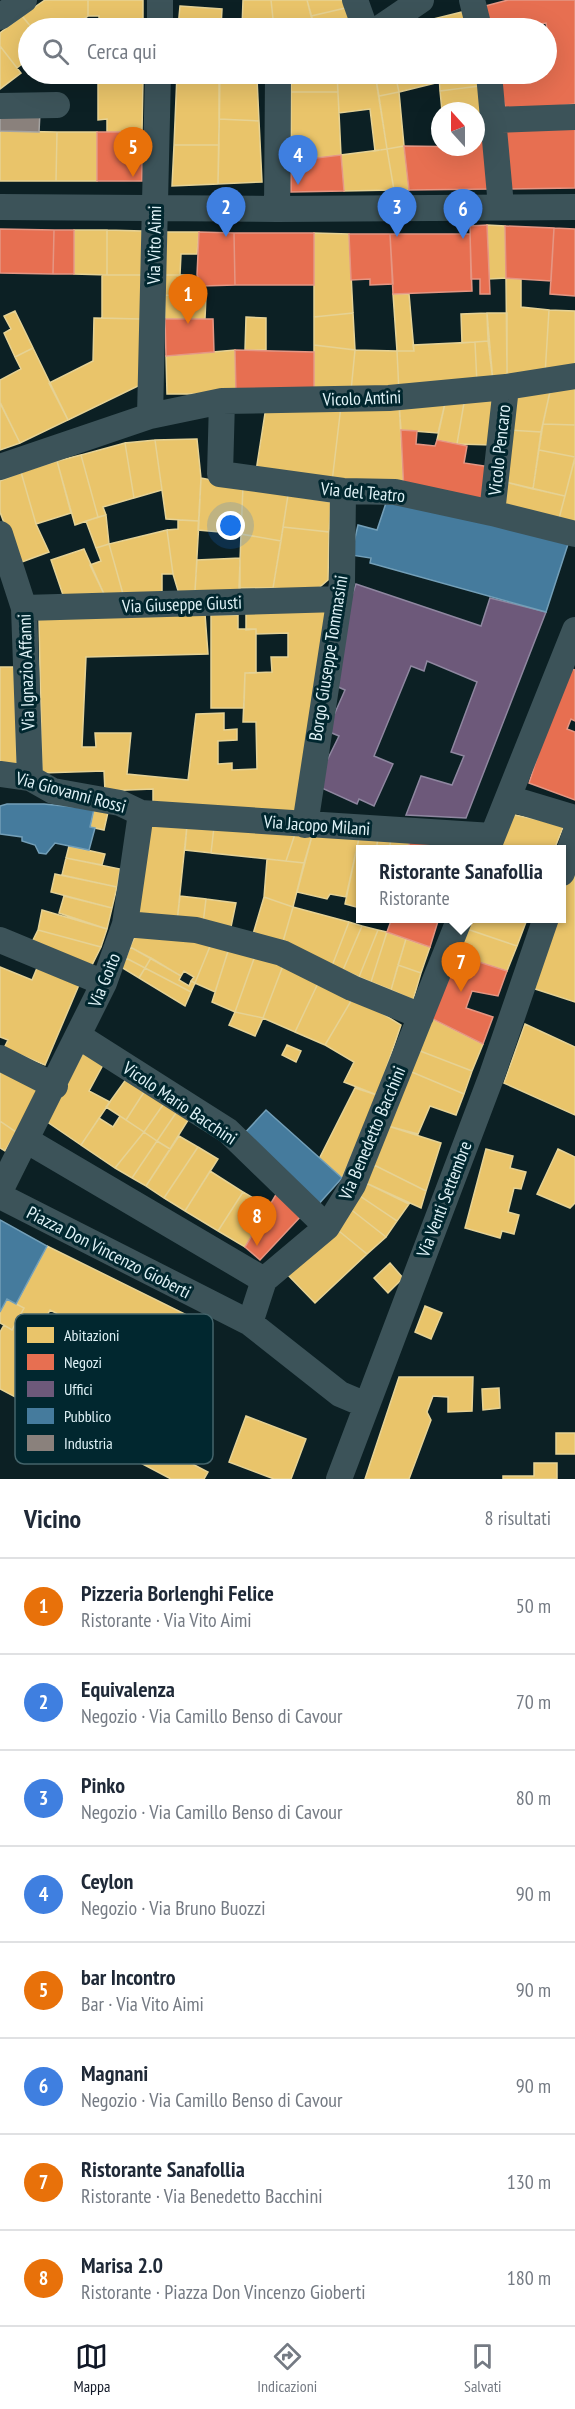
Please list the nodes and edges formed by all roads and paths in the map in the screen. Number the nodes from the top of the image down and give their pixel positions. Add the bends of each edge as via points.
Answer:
1 (24, 0) edge
2 (160, 0) edge
3 (355, 0) edge
4 (419, 0) edge
5 (472, 0) edge
6 (0, 17) edge
7 (160, 18) edge
8 (361, 18) edge
9 (394, 18) edge
10 (476, 18) edge
11 (158, 84) edge
12 (278, 84) edge
13 (490, 84) edge
14 (57, 105) dead end
15 (0, 106) edge
16 (575, 117) edge
17 (493, 120) junction
18 (501, 206) junction
19 (0, 207) edge
20 (575, 207) edge
21 (154, 209) junction
22 (277, 209) junction
23 (575, 376) edge
24 (506, 387) junction
25 (222, 401) junction
26 (150, 416) junction
27 (0, 468) edge
28 (343, 491) junction
29 (492, 513) junction
30 (0, 534) edge
31 (575, 534) edge
32 (339, 599) junction
33 (24, 608) junction
34 (575, 630) edge
35 (0, 774) edge
36 (30, 778) junction
37 (508, 798) junction
38 (141, 813) junction
39 (575, 818) edge
40 (304, 825) junction
41 (575, 834) edge
42 (490, 843) edge
43 (566, 859) edge
44 (458, 923) edge
45 (544, 923) edge
46 (125, 924) junction
47 (0, 940) edge
48 (104, 983) junction
49 (421, 1016) junction
50 (80, 1037) junction
51 (0, 1058) edge
52 (55, 1086) junction
53 (26, 1140) junction
54 (0, 1194) edge
55 (327, 1227) junction
56 (272, 1274) junction
57 (250, 1323) junction
58 (366, 1405) junction
59 (339, 1479) edge

1 - 6 street
2 - 7 street
3 - 8 street
4 - 9 street
5 - 10 street
11 - 21 street, Via Vito Aimi
12 - 22 street
13 - 17 street
14 - 15 street
16 - 17 street
17 - 18 street
18 - 20 street
18 - 22 street
19 - 21 street
21 - 22 street
21 - 26 street, Via Vito Aimi
23 - 24 street, Vicolo Antini
24 - 25 street, Vicolo Antini via 389,398
24 - 29 street, Vicolo Pencaro
25 - 26 street, Vicolo Antini
25 - 28 street, Via del Teatro via 220,474
26 - 27 street, Vicolo Antini
28 - 29 street, Via del Teatro via 394,492
28 - 32 street, Borgo Giuseppe Tommasini
29 - 31 street, Via del Teatro
30 - 33 street, Via Ignazio Affanni
32 - 33 street, Via Giuseppe Giusti
32 - 40 street, Borgo Giuseppe Tommasini
33 - 36 street, Via Ignazio Affanni
34 - 37 street
35 - 36 street, Via Giovanni Rossi
36 - 38 street, Via Giovanni Rossi via 53,791 120,803
37 - 39 street
37 - 42 street
38 - 40 street, Via Jacopo Milani
38 - 46 street, Via Goito
40 - 42 street, Via Jacopo Milani
41 - 43 street
44 - 49 street, Via Benedetto Bacchini
45 - 58 street, Via Venti Settembre via 492,1075
46 - 48 street, Via Goito
46 - 49 street via 196,930 282,953
47 - 48 street
48 - 50 street, Via Goito
49 - 55 street, Via Benedetto Bacchini via 352,1185
50 - 52 street, Via Goito
50 - 55 street, Vicolo Mario Bacchini via 228,1131
51 - 52 street
52 - 53 street, Piazza Don Vincenzo Gioberti
53 - 54 street, Piazza Don Vincenzo Gioberti
53 - 56 street
54 - 57 street, Piazza Don Vincenzo Gioberti
55 - 56 street, Via Benedetto Bacchini
56 - 57 street
57 - 58 street, Piazza Don Vincenzo Gioberti via 340,1394
58 - 59 street, Via Venti Settembre

